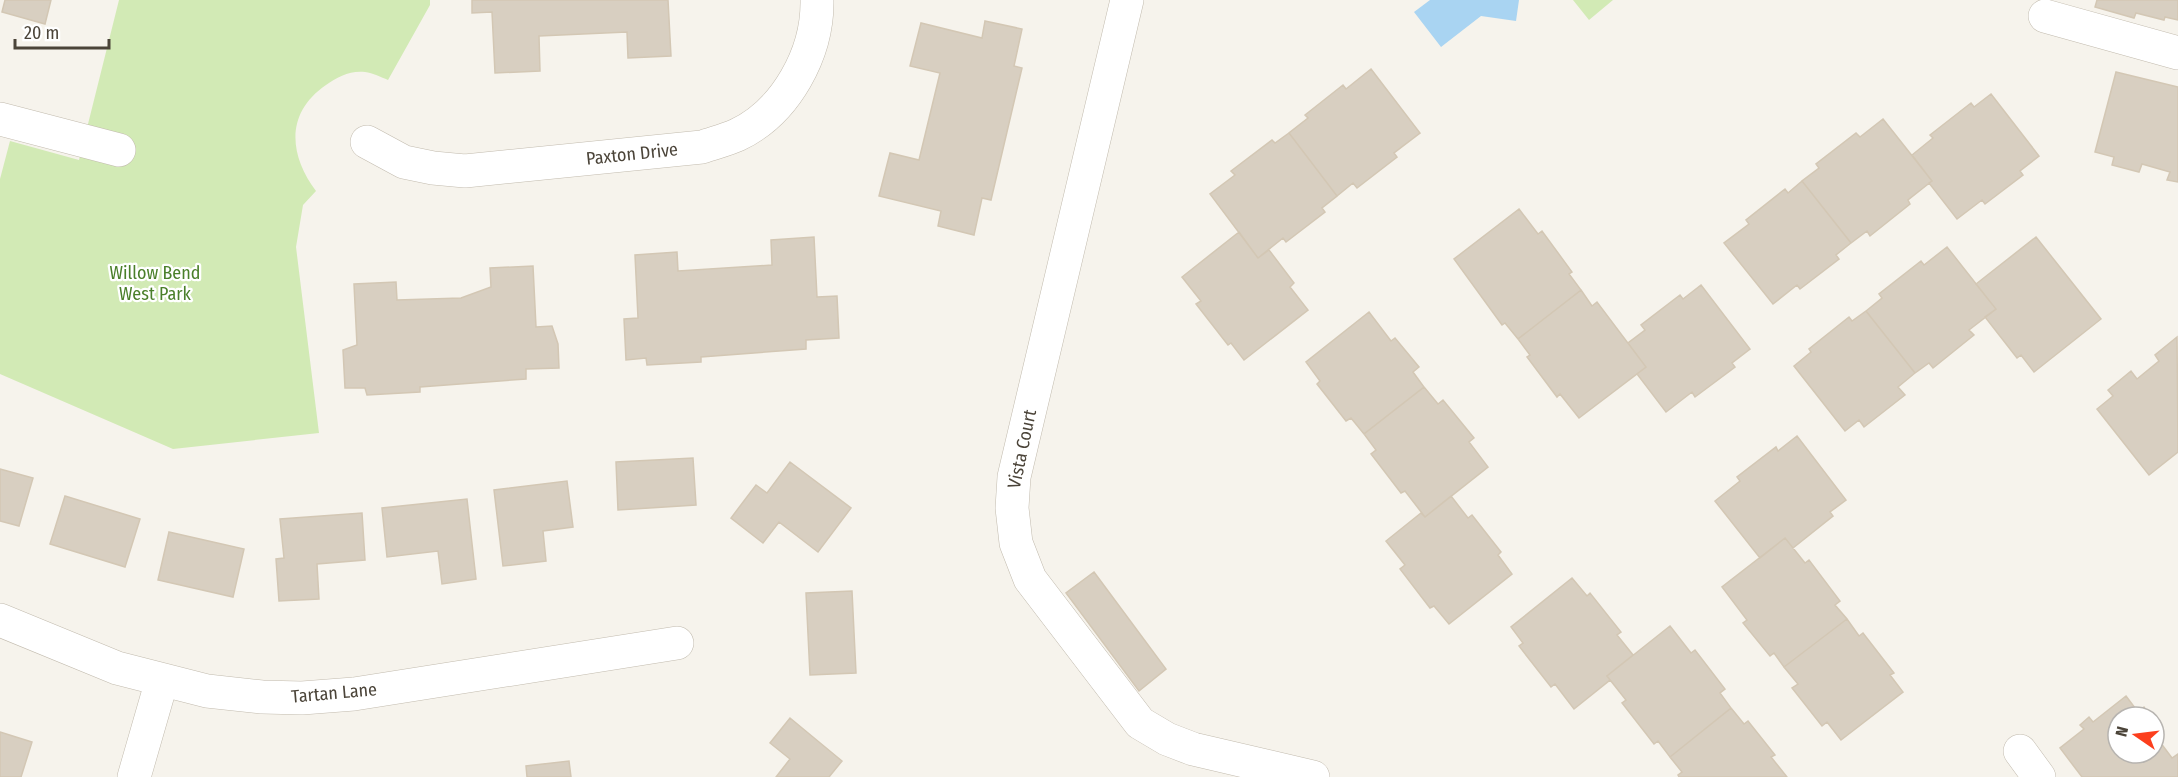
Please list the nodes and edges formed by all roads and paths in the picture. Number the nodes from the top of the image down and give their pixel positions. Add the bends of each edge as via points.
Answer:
1 (817, 0) edge
2 (1127, 0) edge
3 (2045, 16) dead end
4 (2178, 53) edge
5 (0, 120) edge
6 (367, 142) dead end
7 (119, 150) dead end
8 (0, 620) edge
9 (677, 643) dead end
10 (162, 680) junction
11 (2020, 751) dead end
12 (134, 777) edge
13 (1313, 777) edge
14 (2039, 777) edge

1 - 6 street, Paxton Drive via 808,53 795,81 752,126 702,147 465,171 404,162
2 - 13 street, Vista Court via 1014,477 1016,543 1030,579 1140,723 1193,749
3 - 4 street
5 - 7 street
8 - 10 street, Tartan Lane via 117,668
9 - 10 street, Tartan Lane via 354,694 313,697 207,691
10 - 12 street
11 - 14 street

